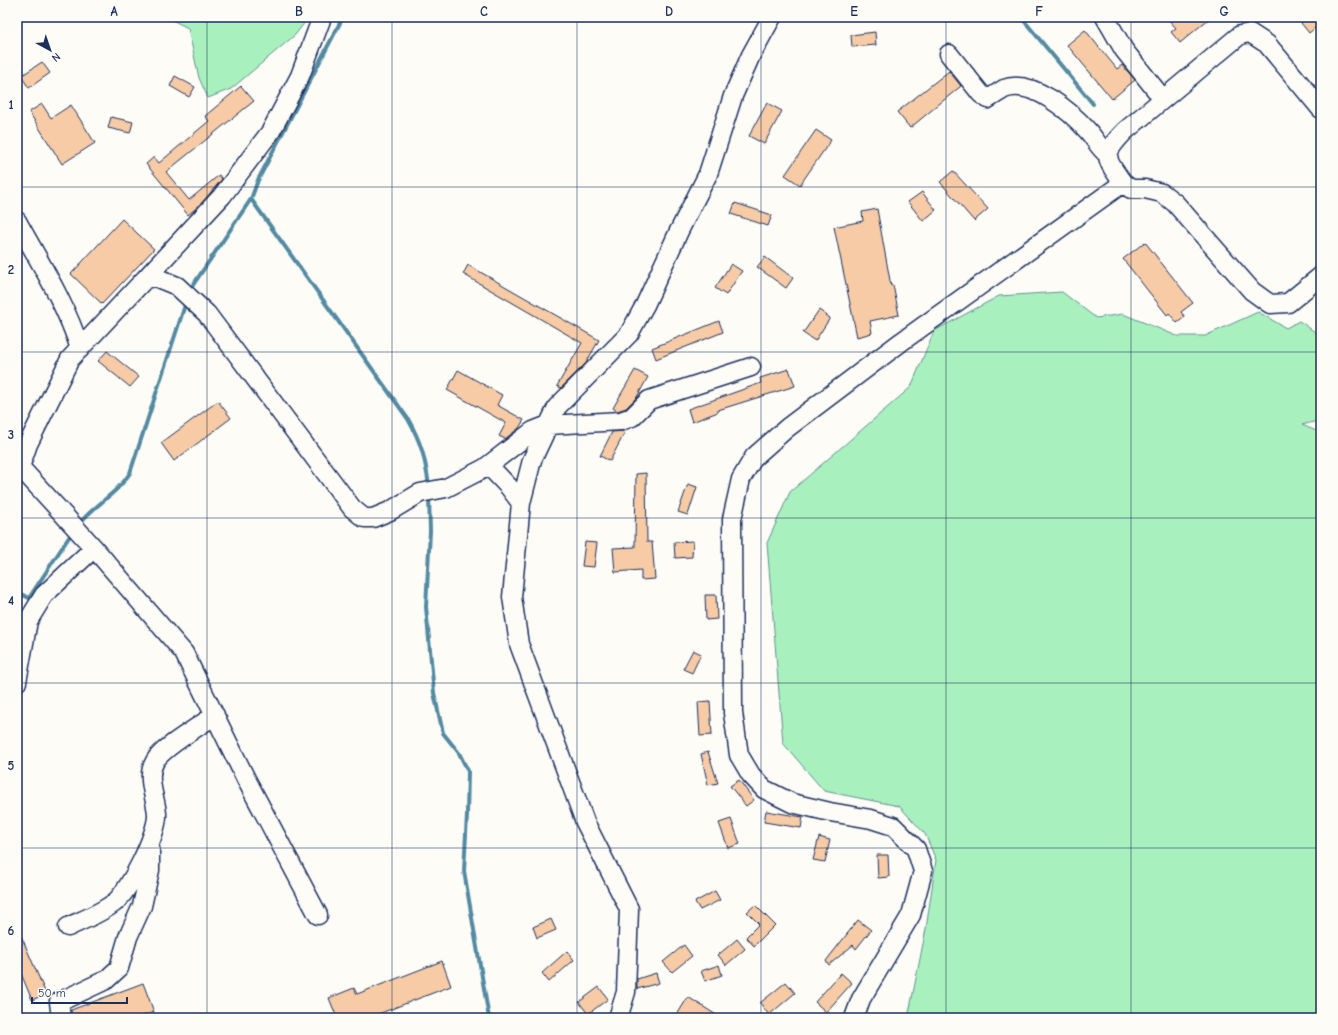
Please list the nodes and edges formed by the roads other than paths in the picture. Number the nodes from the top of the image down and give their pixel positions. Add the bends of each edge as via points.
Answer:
1 (322, 17) edge
2 (772, 17) edge
3 (1105, 17) edge
4 (949, 54) dead end
5 (1163, 99) junction
6 (1321, 109) edge
7 (1108, 155) junction
8 (1122, 184) junction
9 (17, 221) edge
10 (1321, 276) edge
11 (145, 279) junction
12 (80, 349) junction
13 (751, 367) dead end
14 (548, 425) junction
15 (489, 466) junction
16 (18, 469) edge
17 (521, 503) junction
18 (94, 548) junction
19 (17, 682) edge
20 (214, 715) junction
21 (150, 844) junction
22 (318, 915) dead end
23 (68, 927) dead end
24 (61, 1018) edge
25 (618, 1018) edge
26 (854, 1018) edge

1 - 11 street via 300,76 270,132 222,196
2 - 14 street via 751,55 733,96 708,174 629,334 557,407
3 - 5 street via 1124,50
4 - 7 street via 981,94 988,99 1004,89 1016,87 1029,88 1044,95 1072,116
5 - 6 street via 1240,35 1250,33 1267,44
5 - 7 street via 1125,131 1110,147
7 - 8 street via 1109,163
8 - 10 street via 1131,189 1162,193 1175,203 1252,291 1270,304 1288,304
8 - 26 street via 901,342 787,428 754,457 741,479 732,519 733,713 739,755 751,775 764,789 792,803 893,826 916,848 923,871 911,915 862,999
9 - 12 street via 56,292
11 - 12 street
11 - 15 street via 155,277 177,286 207,314 352,508 364,518 373,518 390,511 420,493 446,488
12 - 16 street via 58,380
13 - 14 street via 649,400 632,417 620,421
14 - 15 street via 533,431
14 - 17 street via 532,460
15 - 17 street
16 - 18 street
17 - 25 street via 512,597 518,644 585,822 629,909 626,992
18 - 19 street via 44,595 28,621
18 - 20 street via 184,653
20 - 21 street via 155,760 150,771 157,815
20 - 22 street
21 - 23 street via 115,903
21 - 24 street via 150,870 144,899 128,937 119,968 106,980 59,1002

